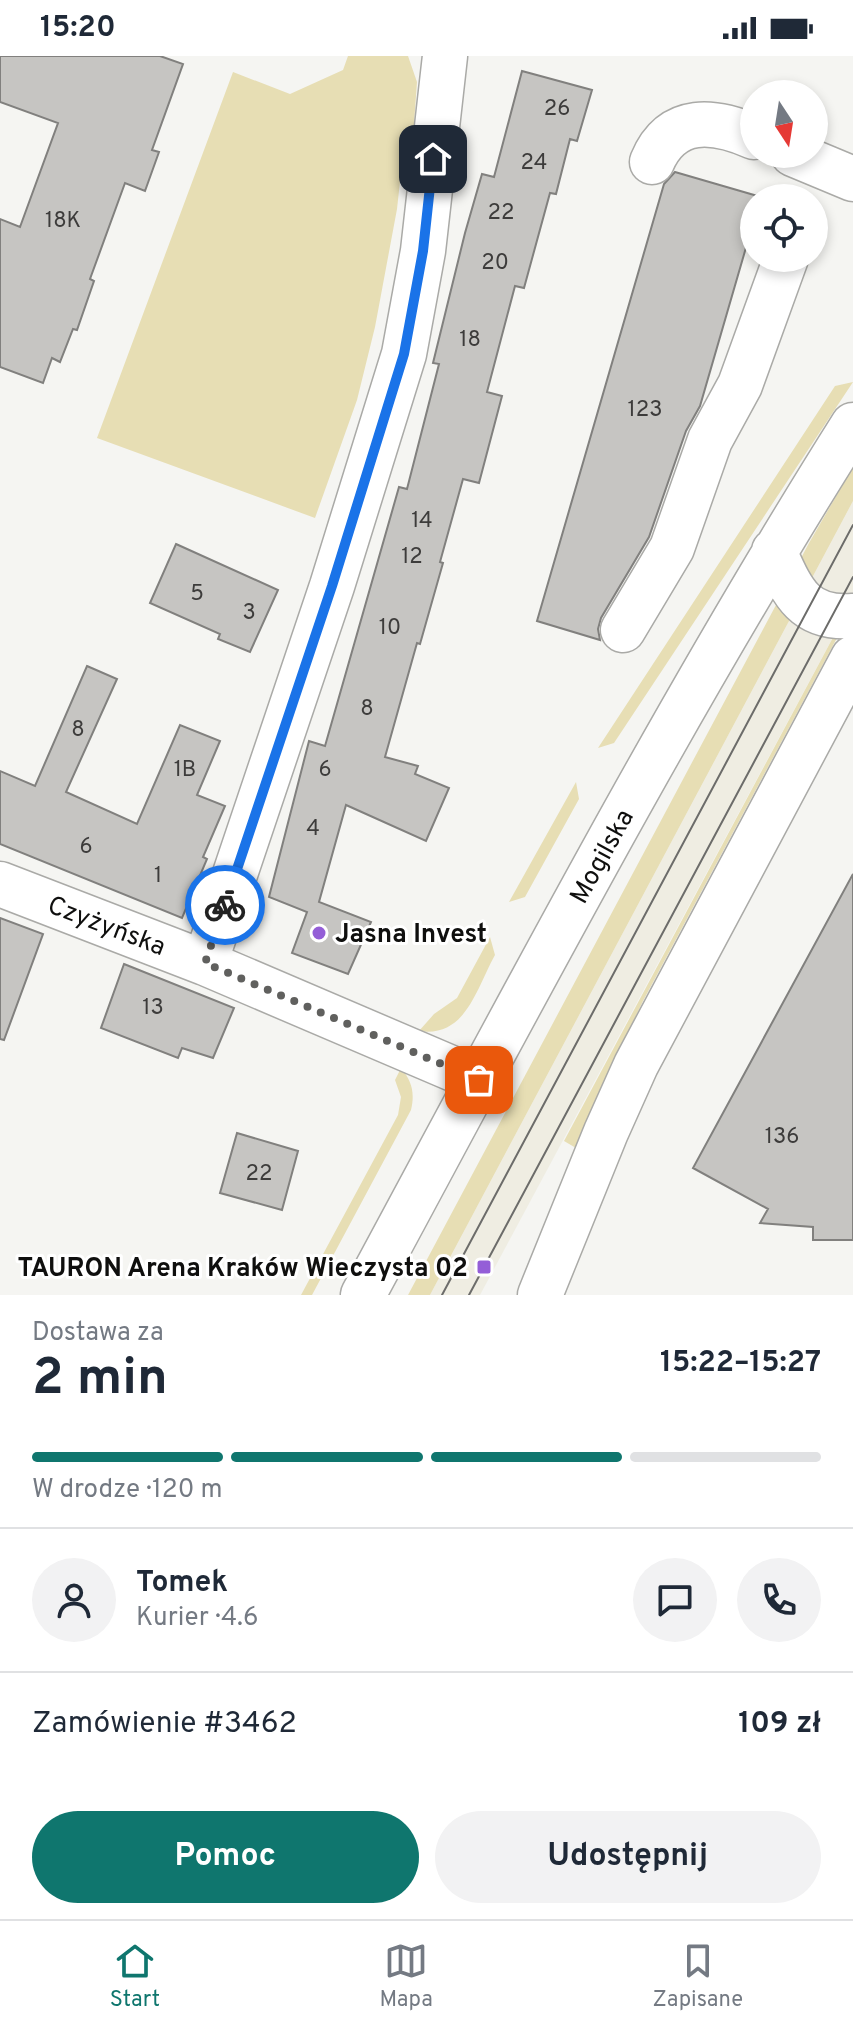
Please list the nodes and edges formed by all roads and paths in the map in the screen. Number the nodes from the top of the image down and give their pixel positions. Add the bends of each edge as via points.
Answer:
1 (445, 56) edge
2 (740, 132) edge
3 (652, 162) dead end
4 (781, 272) edge
5 (853, 425) edge
6 (774, 551) junction
7 (853, 616) edge
8 (623, 630) dead end
9 (853, 658) edge
10 (0, 884) edge
11 (205, 963) junction
12 (479, 1080) junction
13 (363, 1295) edge
14 (540, 1295) edge

1 - 11 main road via 423,251 404,354
2 - 3 main road via 718,124 696,125 665,140
4 - 8 main road via 740,385 710,440 672,548
5 - 6 main road, Mogilska
6 - 7 main road via 794,595 831,618
6 - 12 main road, Mogilska
9 - 14 main road via 636,1065
10 - 11 main road, Czyżyńska
11 - 12 main road, Czyżyńska
12 - 13 main road, Mogilska

